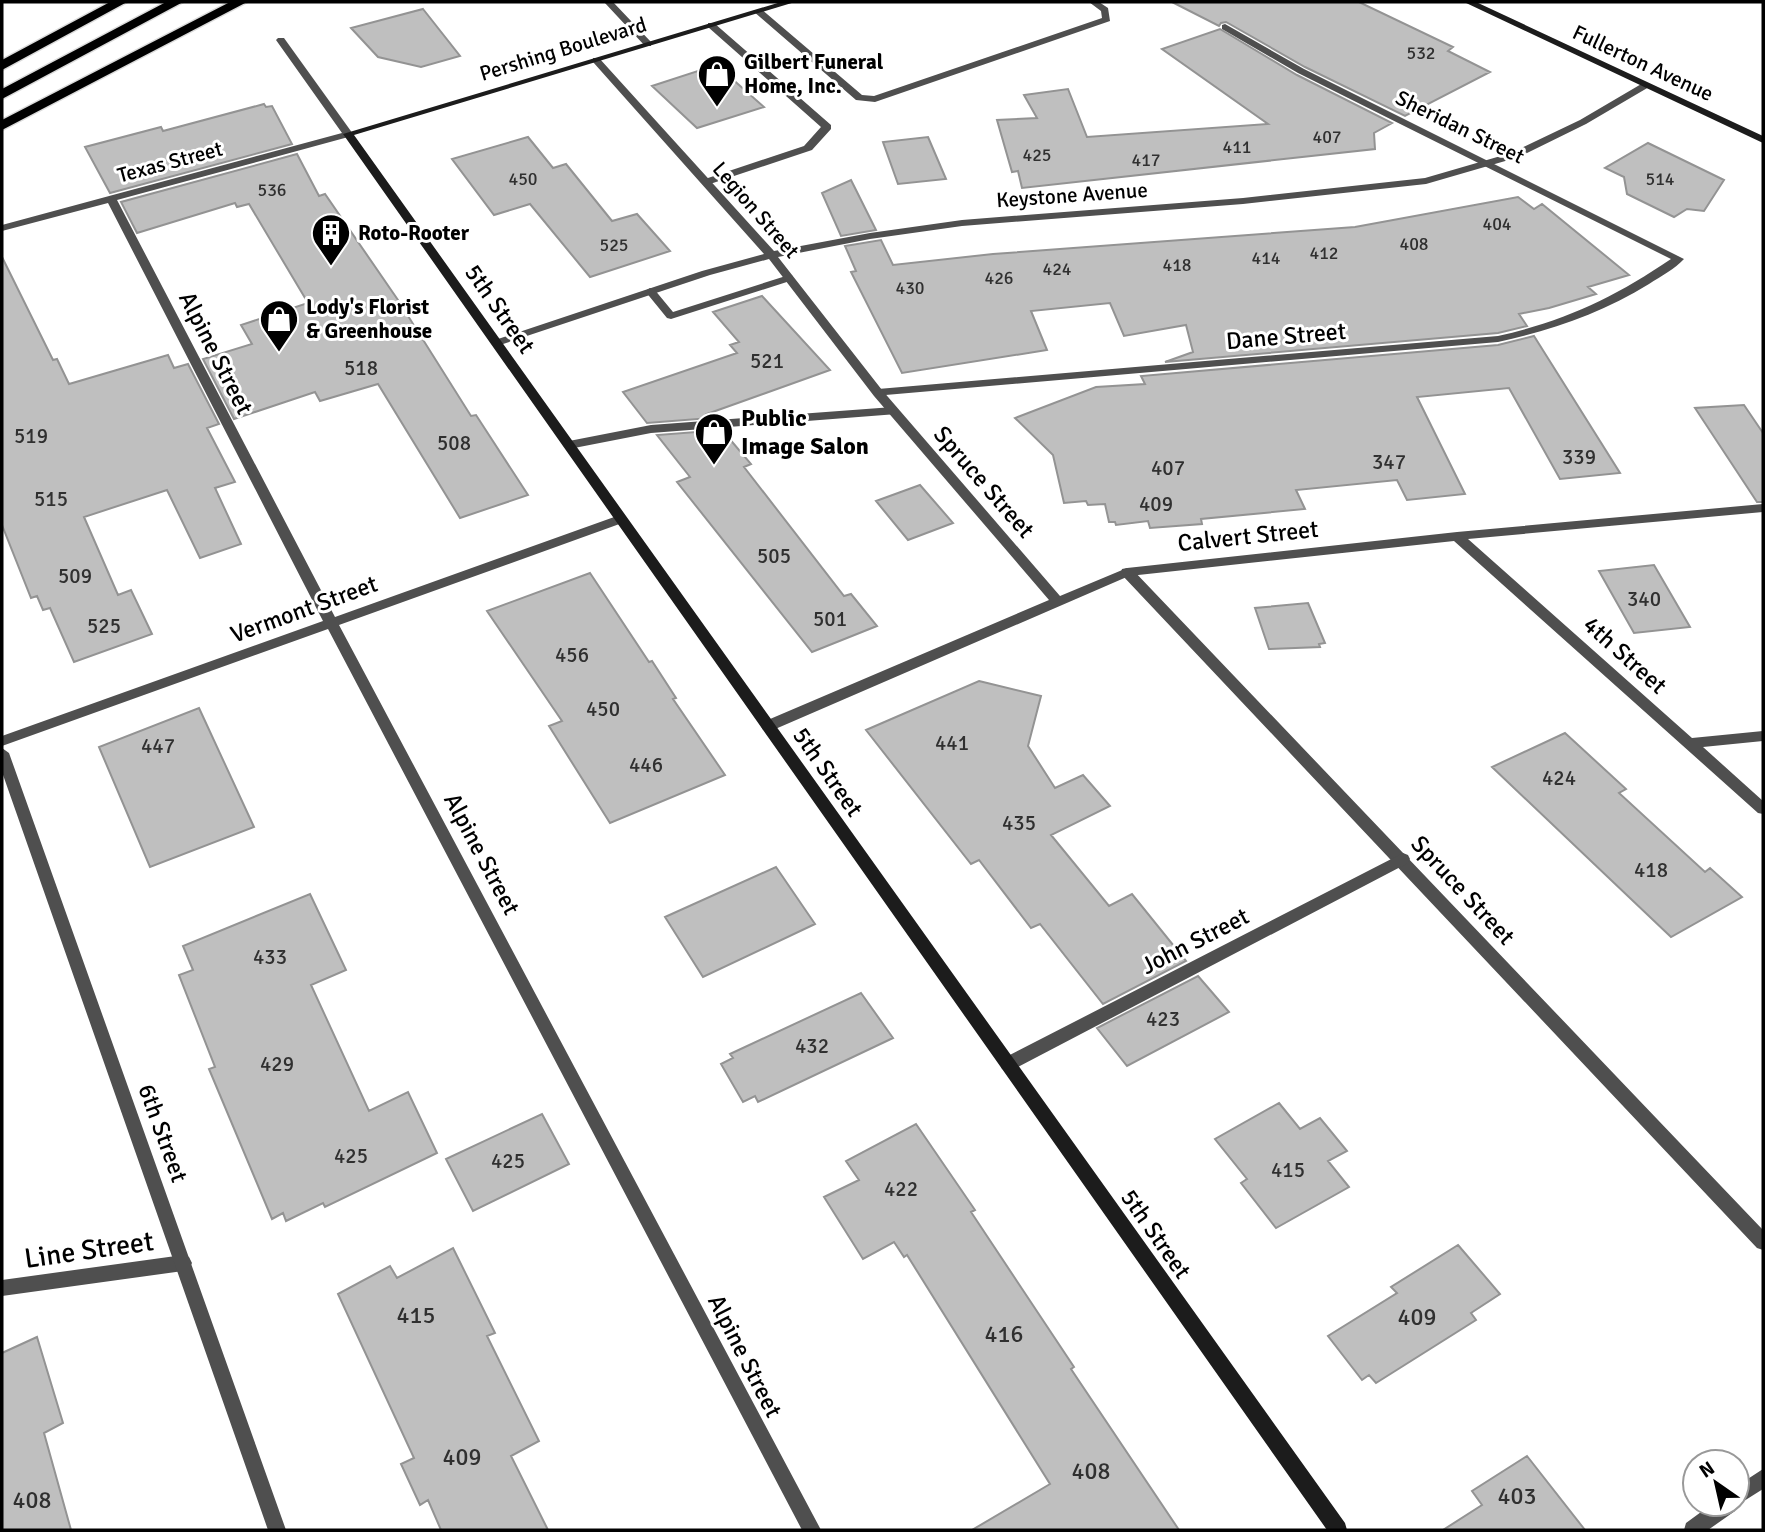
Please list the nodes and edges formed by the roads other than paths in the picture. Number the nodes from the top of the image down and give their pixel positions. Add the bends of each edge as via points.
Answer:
1 (120, 2) edge
2 (176, 2) edge
3 (240, 2) edge
4 (608, 2) edge
5 (790, 2) edge
6 (1093, 2) edge
7 (1469, 2) edge
8 (758, 11) junction
9 (711, 25) junction
10 (1225, 27) dead end
11 (281, 40) dead end
12 (648, 44) junction
13 (596, 60) junction
14 (2, 66) edge
15 (1646, 85) junction
16 (2, 95) edge
17 (2, 126) edge
18 (348, 134) junction
19 (1763, 140) edge
20 (1491, 164) junction
21 (706, 182) junction
22 (111, 198) junction
23 (2, 228) edge
24 (771, 255) junction
25 (1679, 259) joint
26 (789, 278) junction
27 (650, 291) junction
28 (496, 343) junction
29 (878, 393) junction
30 (894, 411) junction
31 (569, 445) junction
32 (1763, 508) edge
33 (621, 519) junction
34 (1457, 536) junction
35 (1127, 572) junction
36 (1056, 600) junction
37 (333, 622) junction
38 (768, 726) junction
39 (1763, 736) edge
40 (2, 741) edge
41 (1690, 743) junction
42 (2, 753) edge
43 (1763, 809) edge
44 (1403, 859) junction
45 (1008, 1064) junction
46 (1763, 1242) edge
47 (183, 1263) junction
48 (2, 1288) edge
49 (1709, 1518) edge
50 (277, 1530) edge
51 (812, 1530) edge
52 (1338, 1530) edge
53 (1693, 1530) edge

1 - 14 highway
2 - 16 highway
3 - 17 highway
4 - 12 street
5 - 8 street, Pershing Boulevard
6 - 8 street via 1105,10 1107,19 875,99 859,99
7 - 15 street, Fullerton Avenue
8 - 9 street, Pershing Boulevard
9 - 12 street, Pershing Boulevard
9 - 21 street via 827,127 808,148
10 - 20 street, Sheridan Street via 1301,71
11 - 18 street, 5th Street
12 - 13 street, Pershing Boulevard
13 - 18 street, Pershing Boulevard
13 - 21 street, Legion Street
15 - 19 street, Fullerton Avenue
15 - 20 street, Keystone Avenue via 1556,136
18 - 22 street, Texas Street
18 - 28 street, 5th Street
20 - 24 street, Keystone Avenue via 1411,184 962,223
20 - 25 street, Sheridan Street
21 - 24 street, Legion Street
22 - 23 street, Texas Street
22 - 37 street, Alpine Street
24 - 26 street, Legion Street
24 - 27 street, Keystone Avenue
25 - 29 street, Dane Street via 1634,290 1576,320 1498,338
26 - 27 street via 671,316
26 - 29 street, Legion Street
27 - 28 street, Keystone Avenue
28 - 31 street, 5th Street
29 - 30 street, Spruce Street
30 - 31 street via 651,429
30 - 36 street, Spruce Street
31 - 33 street, 5th Street
32 - 34 street, Calvert Street
33 - 37 street, Vermont Street
33 - 38 street, 5th Street
34 - 35 street, Calvert Street
34 - 41 street, 4th Street
35 - 36 street, Calvert Street
35 - 44 street, Spruce Street
36 - 38 street, Calvert Street
37 - 40 street, Vermont Street
37 - 51 street, Alpine Street
38 - 45 street, 5th Street
39 - 41 street
41 - 43 street, 4th Street
42 - 47 street, 6th Street
44 - 45 street, John Street
44 - 46 street, Spruce Street
45 - 52 street, 5th Street
47 - 48 street, Line Street
47 - 50 street, 6th Street
49 - 53 street

